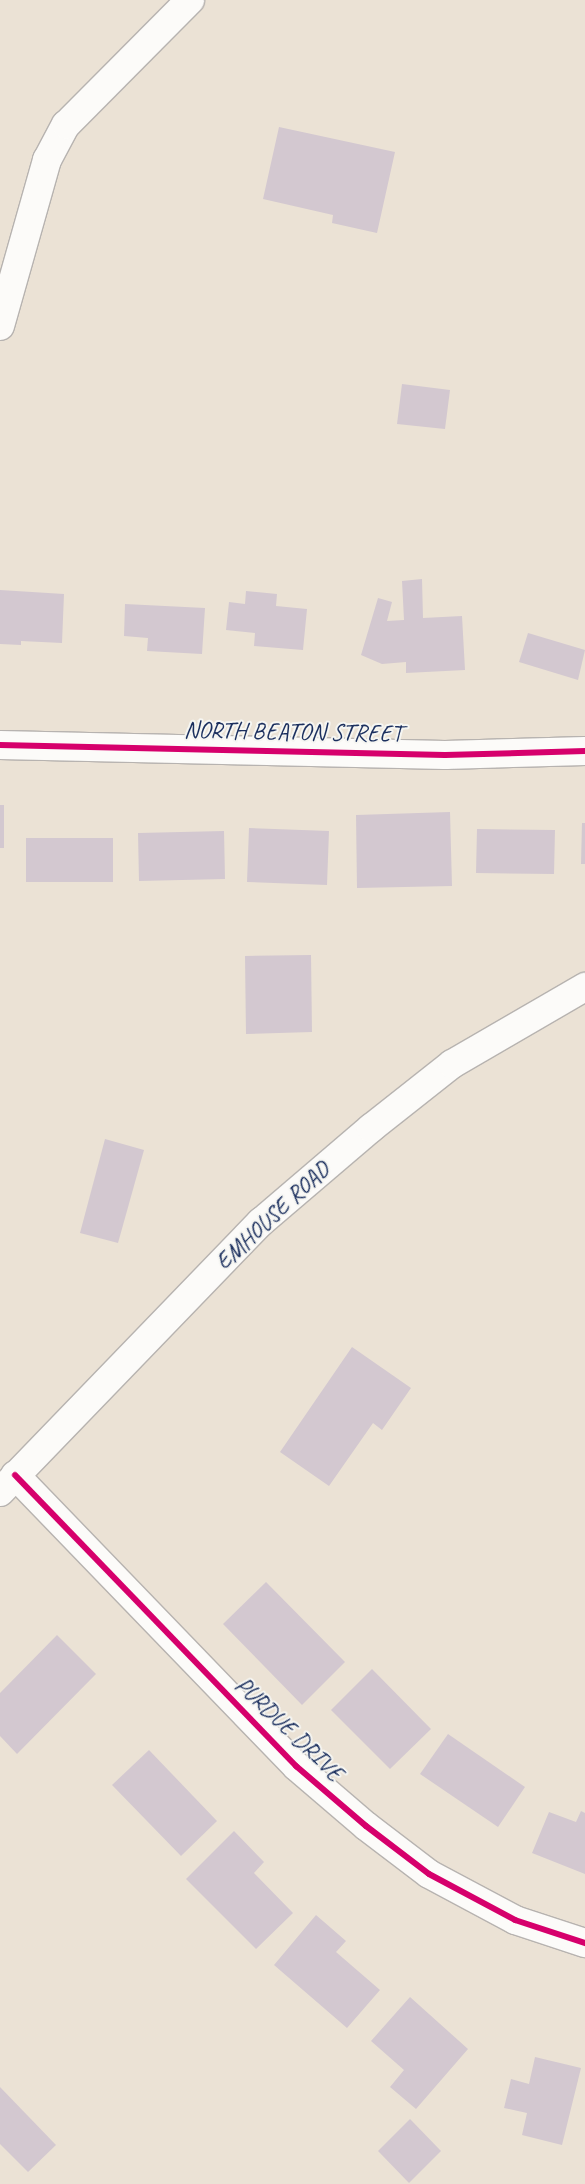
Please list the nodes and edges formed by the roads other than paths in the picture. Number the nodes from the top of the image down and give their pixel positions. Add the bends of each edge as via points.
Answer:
1 (190, 0) edge
2 (0, 326) edge
3 (0, 745) edge
4 (585, 751) edge
5 (585, 987) edge
6 (8, 1483) edge
7 (585, 1943) edge

1 - 2 street via 66,125 47,160
3 - 4 street, NORTH BEATON STREET via 444,755
5 - 6 street, EMHOUSE ROAD via 452,1064 261,1222
6 - 7 street, PURDUE DRIVE via 296,1766 366,1826 429,1874 515,1920

